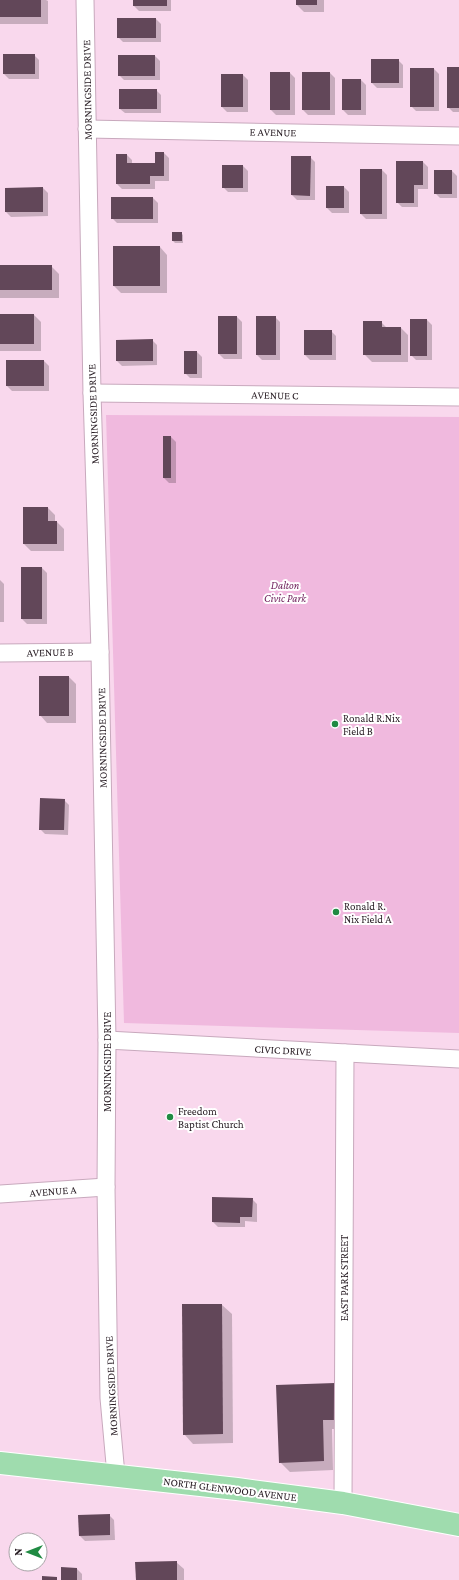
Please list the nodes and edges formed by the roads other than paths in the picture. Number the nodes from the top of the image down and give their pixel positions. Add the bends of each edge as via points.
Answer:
1 (85, 0) edge
2 (87, 129) junction
3 (459, 136) edge
4 (92, 393) junction
5 (459, 397) edge
6 (100, 652) junction
7 (0, 653) edge
8 (107, 1040) junction
9 (345, 1053) junction
10 (459, 1059) edge
11 (106, 1187) junction
12 (0, 1194) edge
13 (0, 1462) edge
14 (116, 1475) junction
15 (343, 1504) junction
16 (459, 1525) edge

1 - 2 street, MORNINGSIDE DRIVE
2 - 3 street, E AVENUE
2 - 4 street, MORNINGSIDE DRIVE
4 - 5 street, AVENUE C
4 - 6 street, MORNINGSIDE DRIVE
6 - 7 street, AVENUE B
6 - 8 street, MORNINGSIDE DRIVE
8 - 9 street, CIVIC DRIVE
8 - 11 street, MORNINGSIDE DRIVE
9 - 10 street, CIVIC DRIVE
9 - 15 street, EAST PARK STREET
11 - 12 street, AVENUE A
11 - 14 street, MORNINGSIDE DRIVE via 109,1398
13 - 14 main road, NORTH GLENWOOD AVENUE
14 - 15 main road, NORTH GLENWOOD AVENUE
15 - 16 main road, NORTH GLENWOOD AVENUE

